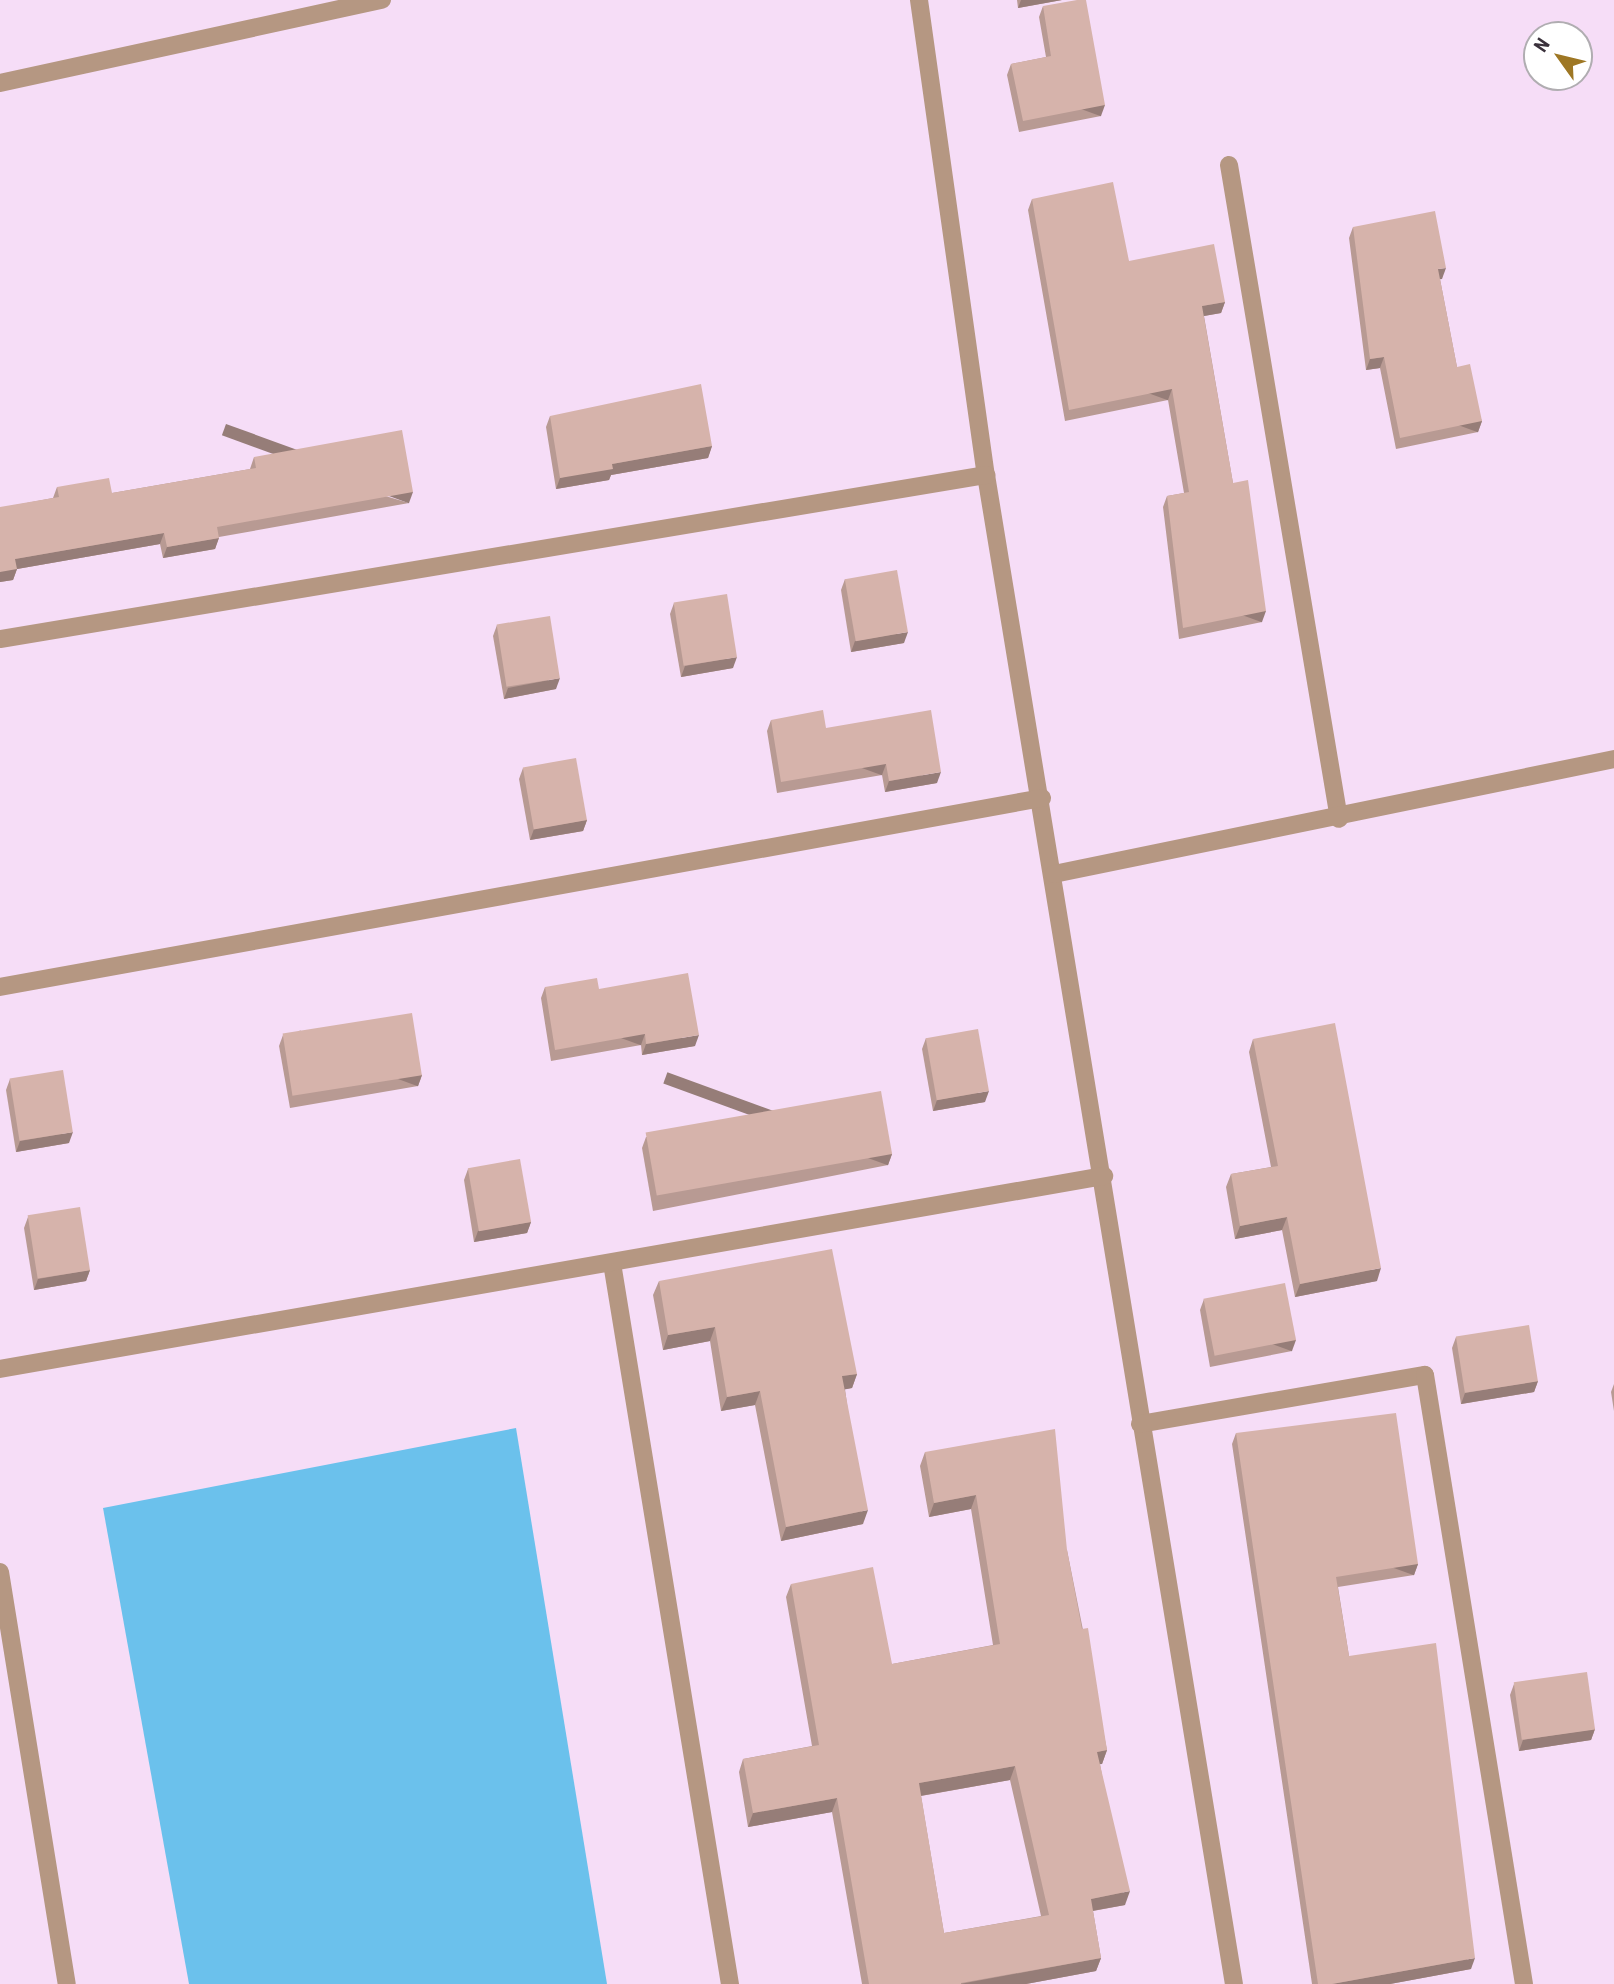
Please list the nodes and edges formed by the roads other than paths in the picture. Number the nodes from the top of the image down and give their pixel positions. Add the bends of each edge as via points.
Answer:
1 (382, 0) edge
2 (919, 0) edge
3 (0, 83) edge
4 (1229, 165) dead end
5 (986, 475) junction
6 (0, 639) edge
7 (1614, 759) edge
8 (1042, 798) junction
9 (1339, 818) junction
10 (1054, 874) junction
11 (0, 987) edge
12 (1104, 1176) junction
13 (612, 1263) junction
14 (0, 1369) edge
15 (1140, 1424) junction
16 (0, 1573) edge
17 (67, 1984) edge
18 (730, 1984) edge
19 (1234, 1984) edge
20 (1524, 1984) edge

1 - 3 street
2 - 5 street
4 - 9 street
5 - 6 street
5 - 8 street
7 - 9 street
8 - 10 street
8 - 11 street
9 - 10 street
10 - 12 street
12 - 13 street
12 - 15 street
13 - 14 street
13 - 18 street
15 - 19 street
15 - 20 street via 1425,1375
16 - 17 street

